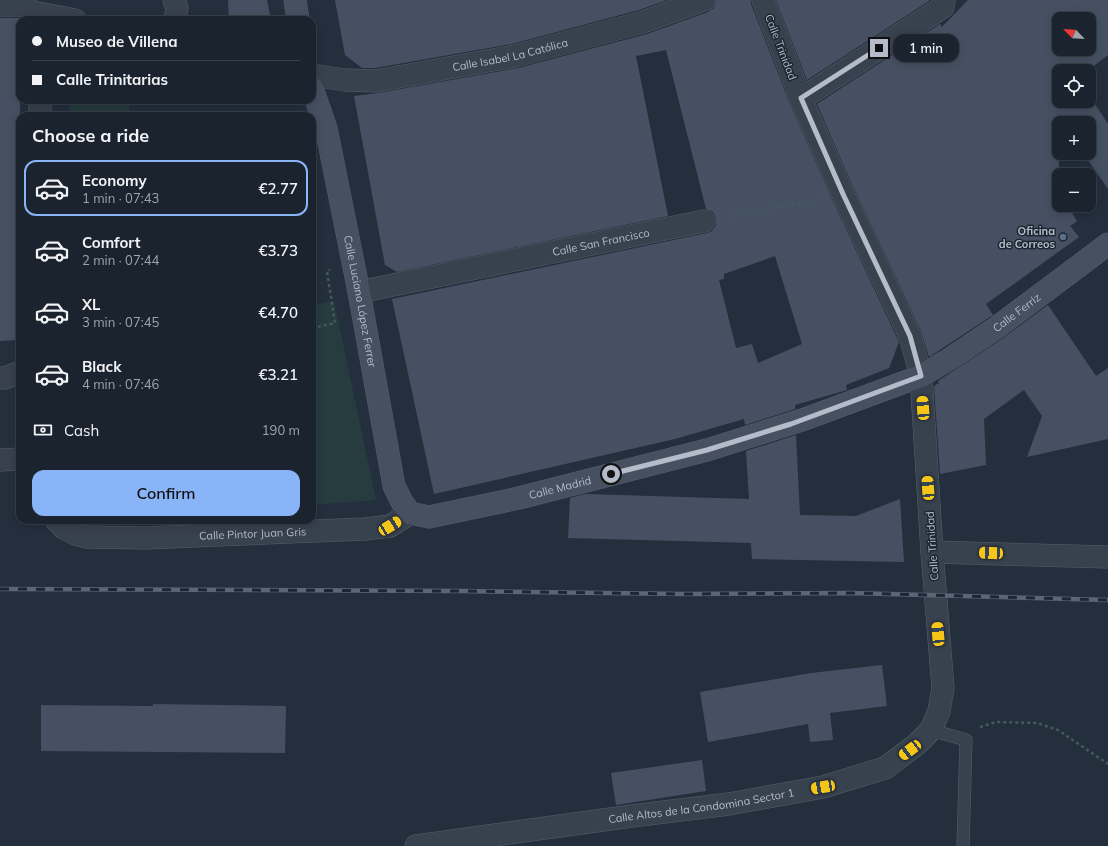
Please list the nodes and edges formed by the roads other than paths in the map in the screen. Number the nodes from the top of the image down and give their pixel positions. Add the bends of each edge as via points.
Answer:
1 (174, 0) edge
2 (295, 0) edge
3 (704, 0) edge
4 (763, 0) edge
5 (24, 2) edge
6 (943, 3) edge
7 (0, 5) edge
8 (54, 16) edge
9 (176, 16) edge
10 (297, 16) edge
11 (316, 76) edge
12 (801, 98) junction
13 (316, 99) edge
14 (704, 221) road end
15 (1108, 244) edge
16 (359, 292) junction
17 (16, 374) edge
18 (921, 376) junction
19 (0, 378) edge
20 (16, 459) edge
21 (0, 460) edge
22 (410, 513) junction
23 (60, 524) edge
24 (932, 552) junction
25 (1108, 557) edge
26 (937, 620) joint
27 (931, 730) junction
28 (416, 846) edge
29 (963, 846) edge

1 - 9 street via 177,8
2 - 10 street
3 - 11 street, Calle Isabel La Católica via 643,22 515,56 376,81
4 - 12 street, Calle Trinidad
5 - 7 street
5 - 8 street via 33,12
6 - 12 street
12 - 18 street, Calle Trinidad via 910,336
13 - 16 street, Calle Luciano López Ferrer via 326,128
14 - 16 street, Calle San Francisco
15 - 18 street, Calle Ferriz via 996,328
16 - 22 street, Calle Luciano López Ferrer via 394,486
17 - 19 street
18 - 22 street, Calle Madrid via 805,419 707,450 450,513 429,517
18 - 24 street, Calle Trinidad
20 - 21 street
22 - 23 street, Calle Pintor Juan Gris via 390,526 365,529 145,538 87,537 75,534
24 - 25 street
24 - 26 street, Calle Trinidad
26 - 27 street, Calle Altos de la Condomina Sector 1 via 943,688 939,711
27 - 28 street, Calle Altos de la Condomina Sector 1 via 885,768 823,787 729,804
27 - 29 lane via 966,740

